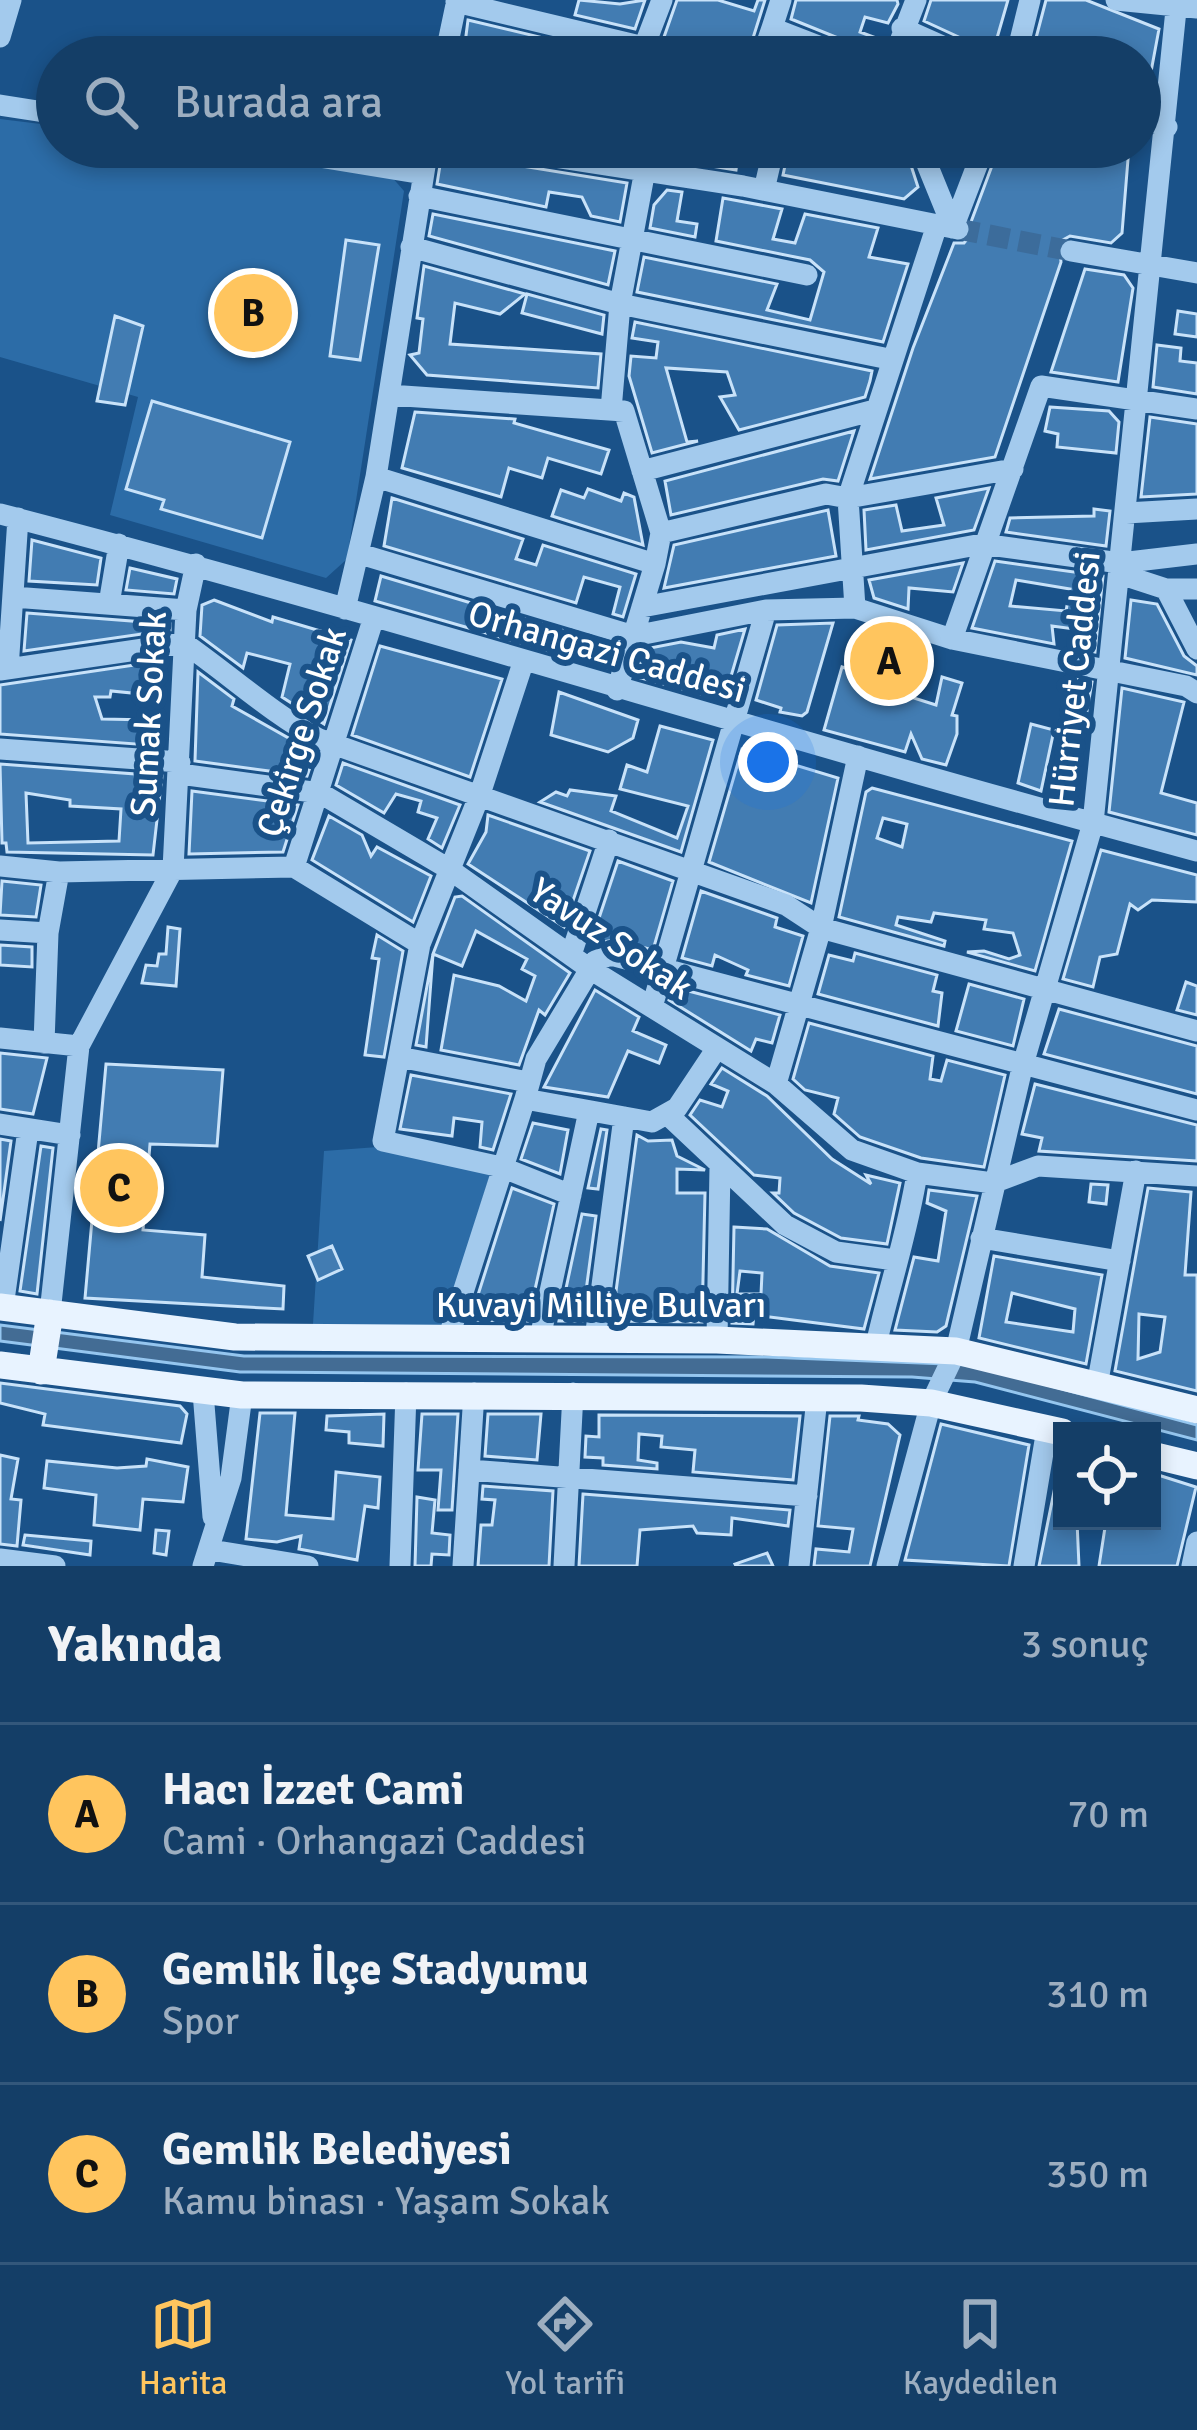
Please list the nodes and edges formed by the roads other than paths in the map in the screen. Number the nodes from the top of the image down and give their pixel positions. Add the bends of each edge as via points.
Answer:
1 (11, 0) edge
2 (662, 0) edge
3 (781, 0) edge
4 (916, 0) edge
5 (1030, 0) edge
6 (1116, 0) edge
7 (456, 1) edge
8 (1183, 5) edge
9 (772, 28) junction
10 (902, 28) junction
11 (450, 36) edge
12 (584, 36) edge
13 (648, 36) edge
14 (769, 36) edge
15 (783, 36) edge
16 (900, 36) edge
17 (920, 36) edge
18 (1021, 36) edge
19 (0, 37) edge
20 (0, 105) edge
21 (36, 111) edge
22 (1161, 125) edge
23 (1167, 127) junction
24 (348, 168) edge
25 (424, 168) edge
26 (639, 168) edge
27 (769, 168) edge
28 (928, 168) edge
29 (975, 168) edge
30 (645, 170) junction
31 (421, 185) junction
32 (764, 190) junction
33 (949, 227) junction
34 (632, 239) junction
35 (411, 247) junction
36 (1071, 251) tunnel mouth
37 (1148, 267) junction
38 (1197, 273) edge
39 (806, 275) dead end
40 (620, 304) junction
41 (889, 359) junction
42 (389, 395) junction
43 (1137, 400) junction
44 (1197, 409) edge
45 (610, 410) junction
46 (875, 410) junction
47 (1012, 469) junction
48 (642, 471) junction
49 (376, 477) junction
50 (848, 498) junction
51 (1197, 509) edge
52 (1126, 513) junction
53 (9, 516) edge
54 (661, 533) junction
55 (119, 544) junction
56 (982, 544) junction
57 (359, 554) junction
58 (1197, 554) edge
59 (196, 564) junction
60 (655, 564) junction
61 (853, 567) junction
62 (1120, 568) junction
63 (1166, 589) junction
64 (1197, 589) edge
65 (13, 597) junction
66 (109, 604) junction
67 (642, 607) junction
68 (855, 608) junction
69 (345, 609) junction
70 (186, 610) junction
71 (766, 610) junction
72 (374, 617) junction
73 (634, 636) junction
74 (952, 640) junction
75 (184, 643) junction
76 (1197, 649) edge
77 (523, 664) junction
78 (4, 670) edge
79 (1112, 672) junction
80 (616, 690) junction
81 (1197, 693) edge
82 (733, 723) junction
83 (335, 744) junction
84 (0, 749) edge
85 (858, 756) junction
86 (180, 768) junction
87 (320, 793) junction
88 (480, 794) junction
89 (1093, 823) junction
90 (609, 840) junction
91 (1197, 851) edge
92 (0, 866) edge
93 (294, 867) junction
94 (173, 869) junction
95 (449, 869) junction
96 (695, 871) junction
97 (59, 872) junction
98 (821, 928) junction
99 (0, 930) edge
100 (48, 933) junction
101 (420, 944) junction
102 (571, 955) junction
103 (590, 969) junction
104 (664, 969) junction
105 (1043, 992) junction
106 (798, 1006) junction
107 (652, 1007) junction
108 (1197, 1031) edge
109 (0, 1038) edge
110 (44, 1043) junction
111 (80, 1046) junction
112 (717, 1048) junction
113 (399, 1057) junction
114 (1022, 1068) junction
115 (776, 1084) junction
116 (527, 1091) junction
117 (589, 1111) junction
118 (1197, 1111) edge
119 (667, 1114) junction
120 (624, 1117) junction
121 (0, 1124) edge
122 (28, 1130) junction
123 (70, 1135) junction
124 (720, 1167) junction
125 (501, 1168) junction
126 (1136, 1171) junction
127 (917, 1173) junction
128 (1197, 1176) edge
129 (993, 1183) junction
130 (571, 1195) junction
131 (981, 1238) junction
132 (896, 1260) junction
133 (1120, 1262) junction
134 (2, 1307) edge
135 (540, 1338) junction
136 (448, 1340) junction
137 (595, 1340) junction
138 (718, 1340) junction
139 (46, 1342) junction
140 (876, 1345) junction
141 (0, 1365) edge
142 (944, 1376) junction
143 (1097, 1385) junction
144 (203, 1392) junction
145 (406, 1393) junction
146 (474, 1393) junction
147 (573, 1393) junction
148 (242, 1395) junction
149 (817, 1398) junction
150 (1197, 1410) edge
151 (1053, 1430) edge
152 (1053, 1440) edge
153 (1161, 1457) edge
154 (1197, 1466) edge
155 (469, 1470) junction
156 (570, 1476) junction
157 (807, 1496) junction
158 (209, 1548) edge
159 (0, 1559) edge
160 (891, 1565) edge
161 (55, 1566) edge
162 (308, 1566) edge
163 (400, 1566) edge
164 (464, 1566) edge
165 (564, 1566) edge
166 (800, 1566) edge
167 (1024, 1566) edge

1 - 19 street
2 - 13 street
3 - 9 street
4 - 10 street
5 - 18 street
6 - 8 street
7 - 11 street
7 - 12 street
8 - 23 street, Hürriyet Caddesi
9 - 14 street
9 - 15 street
10 - 16 street
10 - 17 street
20 - 21 street
22 - 23 street
23 - 37 street, Hürriyet Caddesi
24 - 31 street
25 - 31 street
26 - 30 street
27 - 32 street
28 - 33 street
29 - 33 street
30 - 32 street
30 - 34 street
31 - 34 street
31 - 35 street
32 - 33 street
33 - 41 street
34 - 39 street
34 - 40 street
35 - 40 street
35 - 42 street
36 - 37 street
37 - 38 street
37 - 43 street, Hürriyet Caddesi
40 - 41 street
40 - 45 street
41 - 46 street
42 - 45 street
42 - 49 street
43 - 44 street
43 - 47 street via 1041,386
43 - 52 street, Hürriyet Caddesi
45 - 48 street via 624,411
46 - 48 street
46 - 50 street
47 - 50 street
47 - 56 street
48 - 54 street
49 - 57 street
49 - 60 street
50 - 54 street via 826,494
50 - 61 street
51 - 52 street
52 - 62 street, Hürriyet Caddesi
53 - 55 street, Orhangazi Caddesi
53 - 65 street
54 - 60 street
55 - 59 street, Orhangazi Caddesi
55 - 66 street
56 - 61 street
56 - 62 street
56 - 74 street
57 - 69 street
57 - 73 street
58 - 62 street
59 - 69 street, Orhangazi Caddesi
59 - 70 street, Sumak Sokak
60 - 67 street
61 - 67 street
61 - 68 street
62 - 63 street
62 - 79 street, Hürriyet Caddesi
63 - 64 street
63 - 76 street
65 - 66 street
65 - 78 street
66 - 70 street
67 - 73 street
68 - 71 street
68 - 74 street
69 - 72 street, Orhangazi Caddesi
70 - 75 street, Sumak Sokak
71 - 73 street
71 - 82 street
72 - 77 street, Orhangazi Caddesi
72 - 83 street, Çekirge Sokak
73 - 80 street
74 - 79 street
75 - 78 street
75 - 83 street via 280,718
75 - 86 street, Sumak Sokak
77 - 80 street, Orhangazi Caddesi
77 - 88 street
79 - 81 street
79 - 89 street, Hürriyet Caddesi
80 - 82 street, Orhangazi Caddesi
82 - 85 street, Orhangazi Caddesi
82 - 96 street
83 - 87 street, Çekirge Sokak
83 - 88 street
84 - 86 street, Yavuz Sokak
85 - 89 street, Orhangazi Caddesi
85 - 98 street
86 - 87 street, Yavuz Sokak
86 - 94 street, Sumak Sokak
87 - 93 street, Çekirge Sokak
87 - 95 street, Yavuz Sokak
88 - 90 street
88 - 95 street
89 - 91 street, Orhangazi Caddesi
89 - 105 street, Hürriyet Caddesi
90 - 96 street
90 - 102 street
92 - 97 street
93 - 94 street
93 - 101 street
94 - 97 street
94 - 111 street
95 - 101 street
95 - 102 street, Yavuz Sokak
96 - 98 street via 786,905
96 - 104 street
97 - 100 street
98 - 105 street
98 - 106 street
99 - 100 street
100 - 110 street
101 - 113 street
102 - 103 street, Yavuz Sokak
103 - 104 street via 604,955
103 - 107 street, Yavuz Sokak
103 - 116 street via 536,1059
104 - 106 street
104 - 107 street
105 - 108 street
105 - 114 street, Hürriyet Caddesi
106 - 114 street
106 - 115 street
107 - 112 street, Yavuz Sokak
109 - 110 street
110 - 111 street
111 - 123 street
112 - 115 street, Yavuz Sokak
112 - 119 street
113 - 116 street
113 - 125 street via 383,1141
114 - 118 street
114 - 129 street, Hürriyet Caddesi
115 - 127 street, Yavuz Sokak via 853,1150
116 - 117 street
116 - 125 street
117 - 120 street
117 - 130 street
119 - 120 street via 652,1122
119 - 124 street
120 - 137 street
121 - 122 street
122 - 123 street
122 - 134 street
123 - 139 street
124 - 132 street via 785,1225 836,1252
124 - 138 street
125 - 130 street
125 - 136 street
126 - 128 street
126 - 129 street via 1038,1166
126 - 133 street
127 - 129 street, Yavuz Sokak
127 - 132 street
129 - 131 street, Hürriyet Caddesi
130 - 135 street
131 - 133 street
131 - 142 street, Hürriyet Caddesi
132 - 140 street
133 - 143 street
134 - 139 main road, Kuvayi Milliye Bulvarı
135 - 136 main road, Kuvayi Milliye Bulvarı
135 - 137 main road, Kuvayi Milliye Bulvarı
136 - 139 main road, Kuvayi Milliye Bulvarı
137 - 138 main road, Kuvayi Milliye Bulvarı
138 - 140 main road, Kuvayi Milliye Bulvarı
139 - 141 main road, Kuvayi Milliye Bulvarı
139 - 144 main road, Kuvayi Milliye Bulvarı
140 - 142 main road, Kuvayi Milliye Bulvarı
142 - 143 main road, Kuvayi Milliye Bulvarı
142 - 149 main road, Kuvayi Milliye Bulvarı
142 - 151 main road, Kuvayi Milliye Bulvarı
142 - 160 street, Hürriyet Caddesi
143 - 150 main road, Kuvayi Milliye Bulvarı
144 - 148 main road, Kuvayi Milliye Bulvarı
144 - 158 street
145 - 146 main road, Kuvayi Milliye Bulvarı
145 - 148 main road, Kuvayi Milliye Bulvarı
145 - 163 street
146 - 147 main road, Kuvayi Milliye Bulvarı
146 - 155 street
147 - 149 main road, Kuvayi Milliye Bulvarı
147 - 156 street
148 - 158 street via 231,1478
149 - 157 street
152 - 167 street
153 - 154 main road
155 - 156 street
155 - 164 street
156 - 157 street
156 - 165 street
157 - 166 street
158 - 162 street
159 - 161 street

